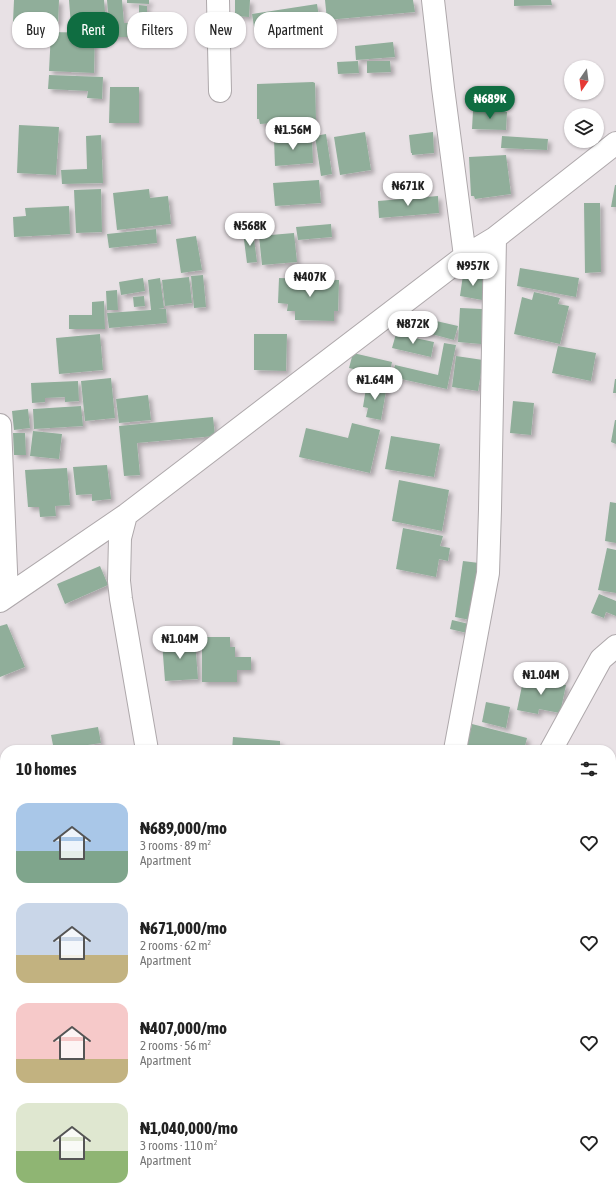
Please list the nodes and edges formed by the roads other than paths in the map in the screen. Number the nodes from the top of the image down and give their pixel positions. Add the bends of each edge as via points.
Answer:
1 (218, 0) edge
2 (433, 0) edge
3 (220, 91) dead end
4 (616, 143) edge
5 (495, 238) junction
6 (465, 256) junction
7 (0, 425) edge
8 (126, 515) junction
9 (4, 598) edge
10 (616, 646) edge
11 (146, 745) edge
12 (456, 745) edge
13 (554, 745) edge

1 - 3 street
2 - 6 street
4 - 5 street
5 - 6 street
5 - 12 street via 488,573
6 - 8 street
7 - 9 street
8 - 9 street
8 - 11 street via 120,538 119,581
10 - 13 street via 601,659

